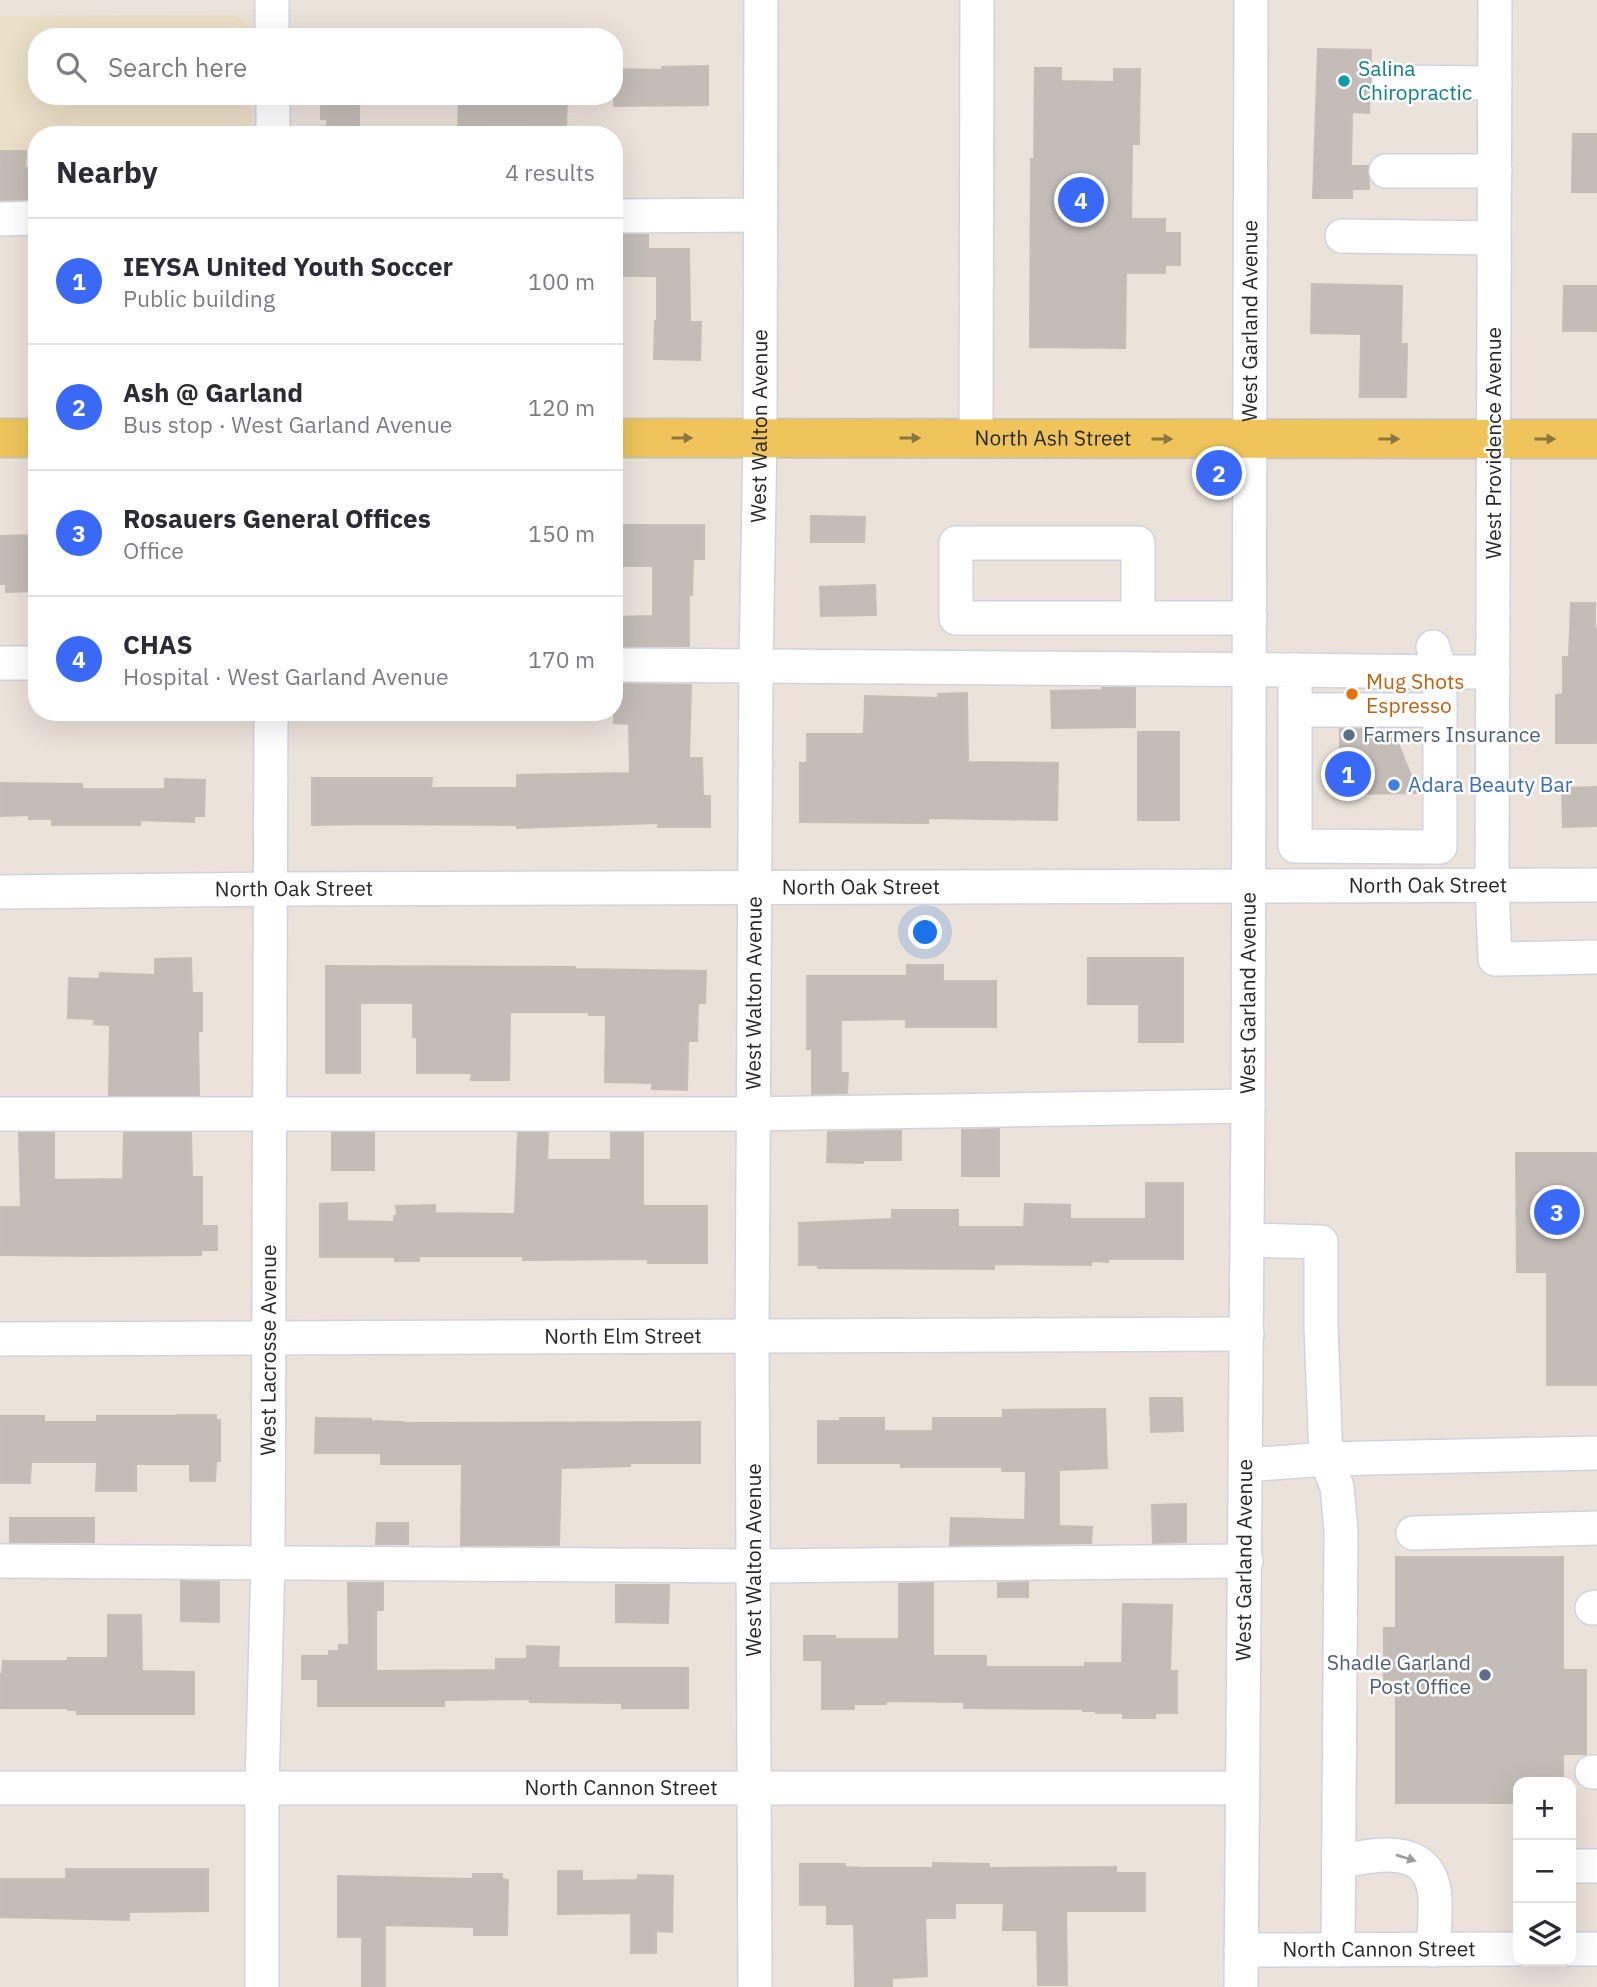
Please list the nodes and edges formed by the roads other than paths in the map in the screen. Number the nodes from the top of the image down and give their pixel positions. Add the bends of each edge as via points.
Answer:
1 (272, 0) edge
2 (761, 0) edge
3 (976, 0) edge
4 (1251, 0) edge
5 (1495, 0) edge
6 (272, 28) edge
7 (1389, 82) dead end
8 (1495, 83) junction
9 (273, 105) edge
10 (273, 126) edge
11 (1386, 171) dead end
12 (1495, 172) junction
13 (761, 215) junction
14 (623, 216) edge
15 (28, 218) edge
16 (0, 219) edge
17 (1342, 236) dead end
18 (1494, 238) junction
19 (760, 437) junction
20 (0, 438) edge
21 (28, 438) edge
22 (623, 438) edge
23 (976, 438) junction
24 (1249, 439) junction
25 (1494, 439) junction
26 (1597, 439) edge
27 (1138, 618) junction
28 (1250, 618) junction
29 (1436, 660) junction
30 (0, 663) edge
31 (28, 663) edge
32 (623, 665) edge
33 (756, 666) junction
34 (1250, 668) junction
35 (1295, 670) junction
36 (1493, 672) junction
37 (1295, 710) junction
38 (1440, 710) junction
39 (271, 721) edge
40 (1597, 885) edge
41 (1249, 887) junction
42 (1492, 887) junction
43 (756, 888) junction
44 (270, 889) junction
45 (0, 892) edge
46 (1597, 957) edge
47 (1248, 1105) junction
48 (0, 1114) edge
49 (754, 1114) junction
50 (270, 1115) junction
51 (1247, 1240) junction
52 (1247, 1334) junction
53 (752, 1337) junction
54 (269, 1338) junction
55 (0, 1339) edge
56 (1597, 1453) edge
57 (1326, 1459) junction
58 (1246, 1465) junction
59 (1597, 1528) edge
60 (1413, 1533) dead end
61 (0, 1561) edge
62 (268, 1561) junction
63 (1245, 1561) junction
64 (754, 1566) junction
65 (0, 1788) edge
66 (262, 1788) junction
67 (754, 1788) junction
68 (1241, 1788) junction
69 (1339, 1862) junction
70 (1576, 1866) edge
71 (1597, 1866) edge
72 (1513, 1949) edge
73 (1576, 1949) edge
74 (1597, 1949) edge
75 (1241, 1950) junction
76 (1338, 1950) junction
77 (1433, 1950) junction
78 (262, 1987) edge
79 (755, 1987) edge
80 (1241, 1987) edge

1 - 6 street
2 - 13 street, West Walton Avenue
3 - 23 street
4 - 24 street, West Garland Avenue
5 - 8 street, West Providence Avenue
7 - 8 street
8 - 12 street, West Providence Avenue
9 - 10 street
11 - 12 street
12 - 18 street, West Providence Avenue
13 - 14 street
13 - 19 street, West Walton Avenue
15 - 16 street
17 - 18 street
18 - 25 street, West Providence Avenue
22 -> 19 main road, North Ash Street
19 -> 23 main road, North Ash Street
19 - 33 street, West Walton Avenue
20 - 21 main road
23 -> 24 main road, North Ash Street
24 -> 25 main road, North Ash Street
24 - 28 street, West Garland Avenue
25 -> 26 main road, North Ash Street
25 - 36 street, West Providence Avenue
27 - 27 street via 956,618 956,543 1138,543
27 - 28 street
28 - 34 street, West Garland Avenue
29 - 35 street
29 - 36 street
29 - 38 street
30 - 31 street
32 - 33 street
33 - 34 street
33 - 43 street, West Walton Avenue
34 - 35 street
34 - 41 street, West Garland Avenue
35 - 37 street
36 - 42 street, West Providence Avenue
37 - 38 street
37 - 38 street via 1295,846 1440,847
39 - 44 street, West Lacrosse Avenue
40 - 42 street, North Oak Street
41 - 42 street, North Oak Street
41 - 43 street, North Oak Street
41 - 47 street, West Garland Avenue
42 - 46 street, West Providence Avenue via 1495,959
43 - 44 street, North Oak Street
43 - 49 street, West Walton Avenue
44 - 45 street, North Oak Street
44 - 50 street, West Lacrosse Avenue
47 - 49 street
47 - 51 street, West Garland Avenue
48 - 50 street
49 - 50 street
49 - 53 street, West Walton Avenue
50 - 54 street, West Lacrosse Avenue
51 - 52 street, West Garland Avenue
51 - 57 street via 1321,1242
52 - 53 street, North Elm Street
52 - 58 street, West Garland Avenue
53 - 54 street, North Elm Street
53 - 64 street, West Walton Avenue
54 - 55 street, North Elm Street
54 - 62 street, West Lacrosse Avenue
56 - 57 street
57 - 58 street
57 - 69 street via 1337,1487 1341,1530
58 - 63 street, West Garland Avenue
59 - 60 street
61 - 62 street
62 - 64 street
62 - 66 street, West Lacrosse Avenue
63 - 64 street
63 - 68 street, West Garland Avenue
64 - 67 street, West Walton Avenue
65 - 66 street, North Cannon Street
66 - 67 street, North Cannon Street
66 - 78 street, West Lacrosse Avenue
67 - 68 street, North Cannon Street
67 - 79 street, West Walton Avenue
68 - 75 street, West Garland Avenue
69 - 76 street
69 -> 77 street via 1400,1855 1419,1863 1434,1890
70 - 71 street
72 - 77 street, North Cannon Street
73 - 74 street
75 - 76 street, North Cannon Street
75 - 80 street, West Garland Avenue
76 - 77 street, North Cannon Street

